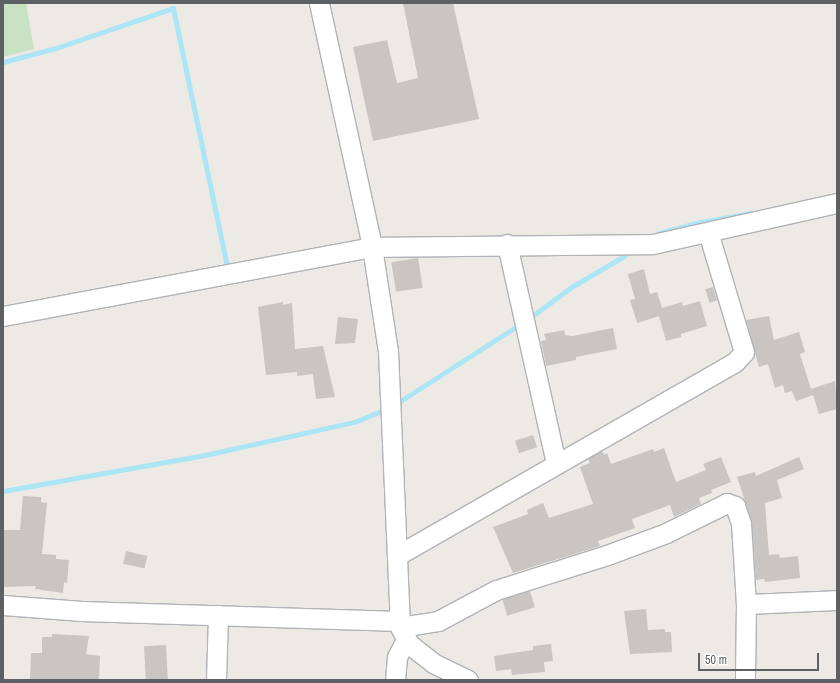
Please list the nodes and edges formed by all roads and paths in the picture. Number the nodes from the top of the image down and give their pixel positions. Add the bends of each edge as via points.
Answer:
1 (319, 3) edge
2 (837, 203) edge
3 (708, 232) junction
4 (506, 244) junction
5 (372, 247) junction
6 (3, 316) edge
7 (556, 464) junction
8 (398, 555) junction
9 (837, 600) edge
10 (3, 604) edge
11 (746, 604) junction
12 (218, 615) junction
13 (402, 629) junction
14 (216, 680) edge
15 (395, 680) edge
16 (468, 680) edge
17 (746, 680) edge

1 - 5 street
2 - 3 street
3 - 4 street via 653,244
3 - 7 street via 744,352 735,362
4 - 5 street
4 - 7 street
5 - 6 street
5 - 8 street via 388,351
7 - 8 street
8 - 13 street
9 - 11 street
10 - 12 street via 82,612
11 - 13 street via 741,523 735,506 727,503 666,533 622,550 496,590 438,621
11 - 17 street
12 - 13 street
12 - 14 street
13 - 15 street
13 - 16 street via 433,663

